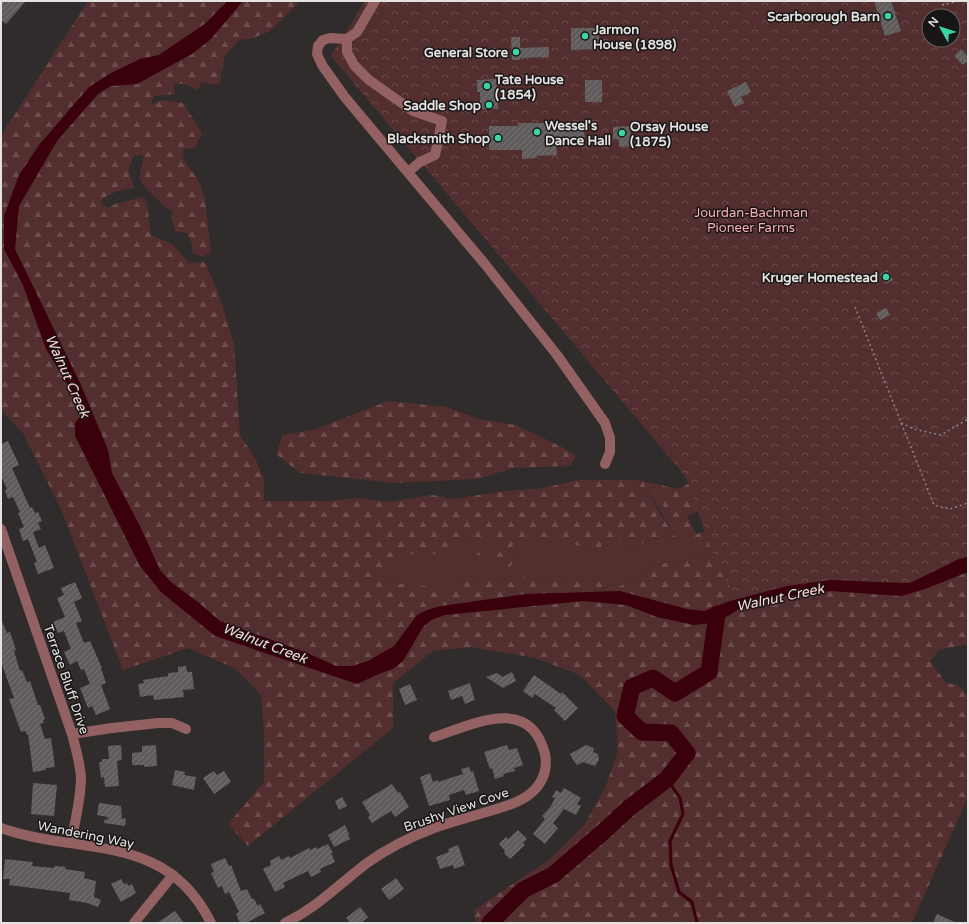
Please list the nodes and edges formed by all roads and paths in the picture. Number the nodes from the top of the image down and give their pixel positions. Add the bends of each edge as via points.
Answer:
1 (375, 1) edge
2 (959, 1) edge
3 (942, 6) dead end
4 (347, 39) junction
5 (408, 172) junction
6 (855, 307) dead end
7 (968, 419) edge
8 (901, 423) junction
9 (605, 464) dead end
10 (968, 503) edge
11 (1, 529) edge
12 (186, 729) dead end
13 (72, 734) junction
14 (434, 737) dead end
15 (1, 828) edge
16 (71, 843) junction
17 (173, 875) junction
18 (134, 923) edge
19 (211, 923) edge
20 (285, 923) edge

1 - 4 street via 357,32
2 - 3 path
4 - 5 street via 323,40 318,46 317,54 322,65 349,102
4 - 5 street via 347,52 354,65 369,80 414,111 442,122 435,155 420,162
5 - 9 street via 557,355 605,423 610,438 610,452
6 - 8 path
7 - 8 path via 941,435 914,429
8 - 10 path via 934,505 950,509
11 - 13 street, Terrace Bluff Drive
12 - 13 street via 158,723
13 - 16 street, Terrace Bluff Drive via 81,778
14 - 20 street, Brushy View Cove via 491,719 503,717 518,720 530,726 538,736 545,757 545,774 532,792 517,802 434,828 394,846 306,912
15 - 16 street, Wandering Way via 17,834
16 - 17 street, Wandering Way via 131,854
17 - 18 street
17 - 19 street, Wandering Way via 191,891

